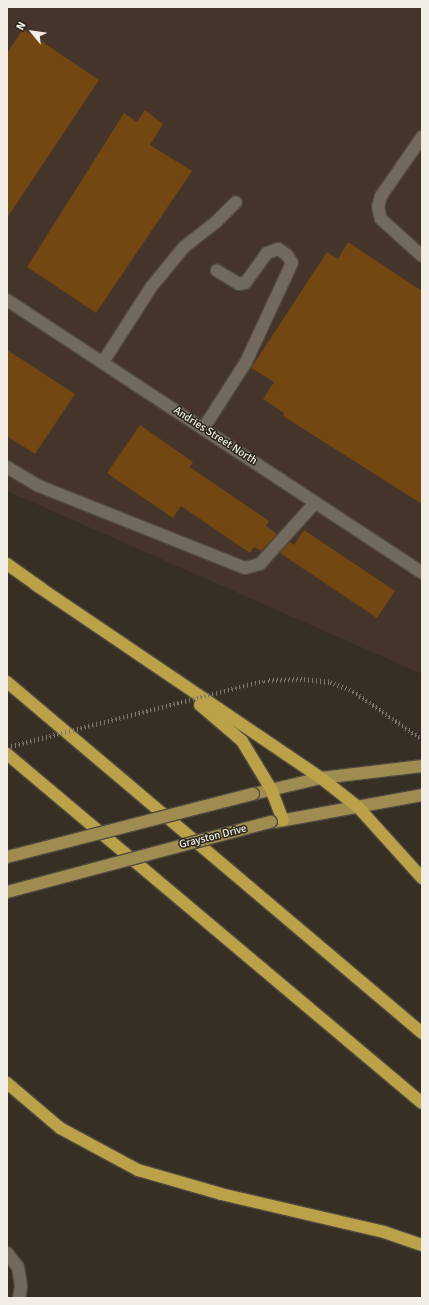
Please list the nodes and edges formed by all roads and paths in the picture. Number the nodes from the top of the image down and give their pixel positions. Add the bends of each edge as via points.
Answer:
1 (422, 136) edge
2 (236, 202) dead end
3 (422, 256) edge
4 (217, 271) dead end
5 (7, 300) edge
6 (103, 362) junction
7 (203, 429) junction
8 (7, 467) edge
9 (316, 503) junction
10 (7, 564) edge
11 (422, 573) edge
12 (36, 585) junction
13 (7, 682) edge
14 (422, 739) edge
15 (7, 747) edge
16 (7, 754) edge
17 (422, 766) edge
18 (321, 778) junction
19 (271, 789) junction
20 (422, 795) edge
21 (358, 807) junction
22 (283, 820) junction
23 (7, 857) edge
24 (422, 878) edge
25 (7, 892) edge
26 (422, 1033) edge
27 (7, 1083) edge
28 (422, 1103) edge
29 (422, 1244) edge
30 (7, 1253) edge
31 (19, 1298) edge

1 - 3 street via 381,196 378,207 381,219
2 - 6 street via 216,222 184,247 152,286
4 - 7 street via 238,284 245,283 267,254 278,249 287,254 292,264 246,362
5 - 6 street, Andries Street North
6 - 7 street, Andries Street North
7 - 9 street, Andries Street North
8 - 9 street via 39,486 245,568 260,564
9 - 11 street, Andries Street North
10 - 12 highway
12 - 18 highway
12 - 19 highway via 209,711 242,741
13 - 26 highway
14 - 15 path, bridge via 353,690 331,681 304,679 263,680
16 - 28 highway
17 - 18 main road
18 - 19 main road
18 - 21 highway
19 - 22 highway
19 - 23 main road, bridge
20 - 21 main road, Grayston Drive
21 - 22 main road, Grayston Drive
21 - 24 highway
22 - 25 main road, Grayston Drive, bridge
27 - 29 highway via 60,1128 138,1170 221,1194 384,1232
30 - 31 street via 18,1267 21,1287

